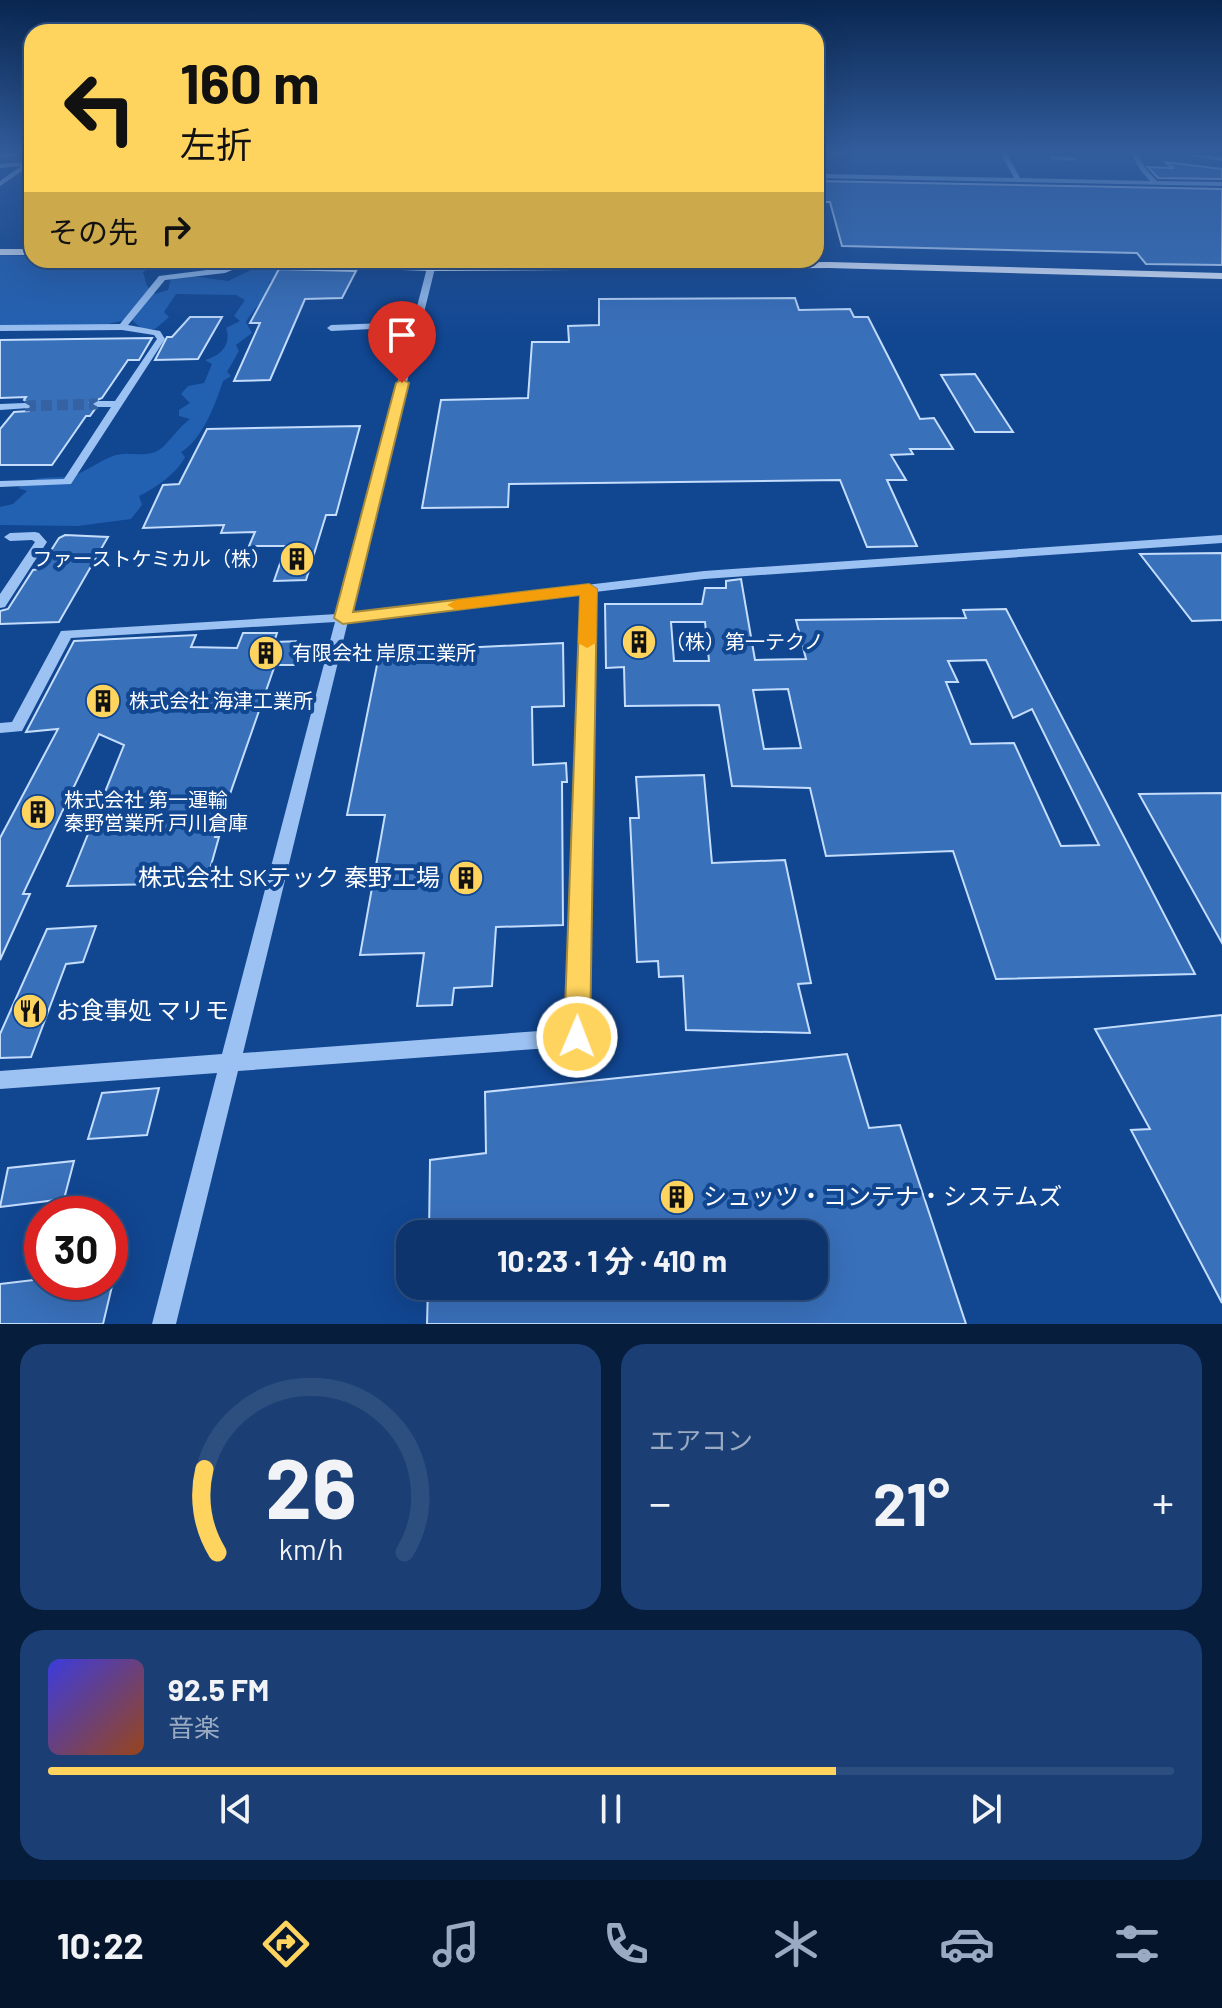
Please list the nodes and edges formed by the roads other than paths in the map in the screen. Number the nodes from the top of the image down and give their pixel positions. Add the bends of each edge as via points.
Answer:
1 (0, 252) edge
2 (24, 252) edge
3 (824, 265) edge
4 (235, 268) edge
5 (431, 268) edge
6 (1222, 276) edge
7 (417, 324) junction
8 (122, 327) junction
9 (0, 328) edge
10 (331, 328) dead end
11 (98, 404) tunnel mouth
12 (118, 404) junction
13 (25, 406) tunnel mouth
14 (0, 407) edge
15 (0, 484) edge
16 (10, 537) dead end
17 (1222, 539) edge
18 (589, 589) junction
19 (0, 604) edge
20 (343, 618) junction
21 (0, 728) edge
22 (229, 1061) junction
23 (0, 1080) edge
24 (164, 1324) edge

1 - 2 main road
3 - 6 main road
4 - 8 street via 162,278
5 - 7 street
7 - 10 street
7 - 20 street
8 - 9 street
8 - 12 street via 157,333 161,339
11 - 12 street
12 - 15 street via 67,482
13 - 14 street
16 - 19 street via 35,536 41,542
17 - 18 street via 941,556
18 - 20 street
18 - 22 street via 577,1037
20 - 21 street via 66,634 17,727
20 - 22 street
22 - 23 street
22 - 24 street

